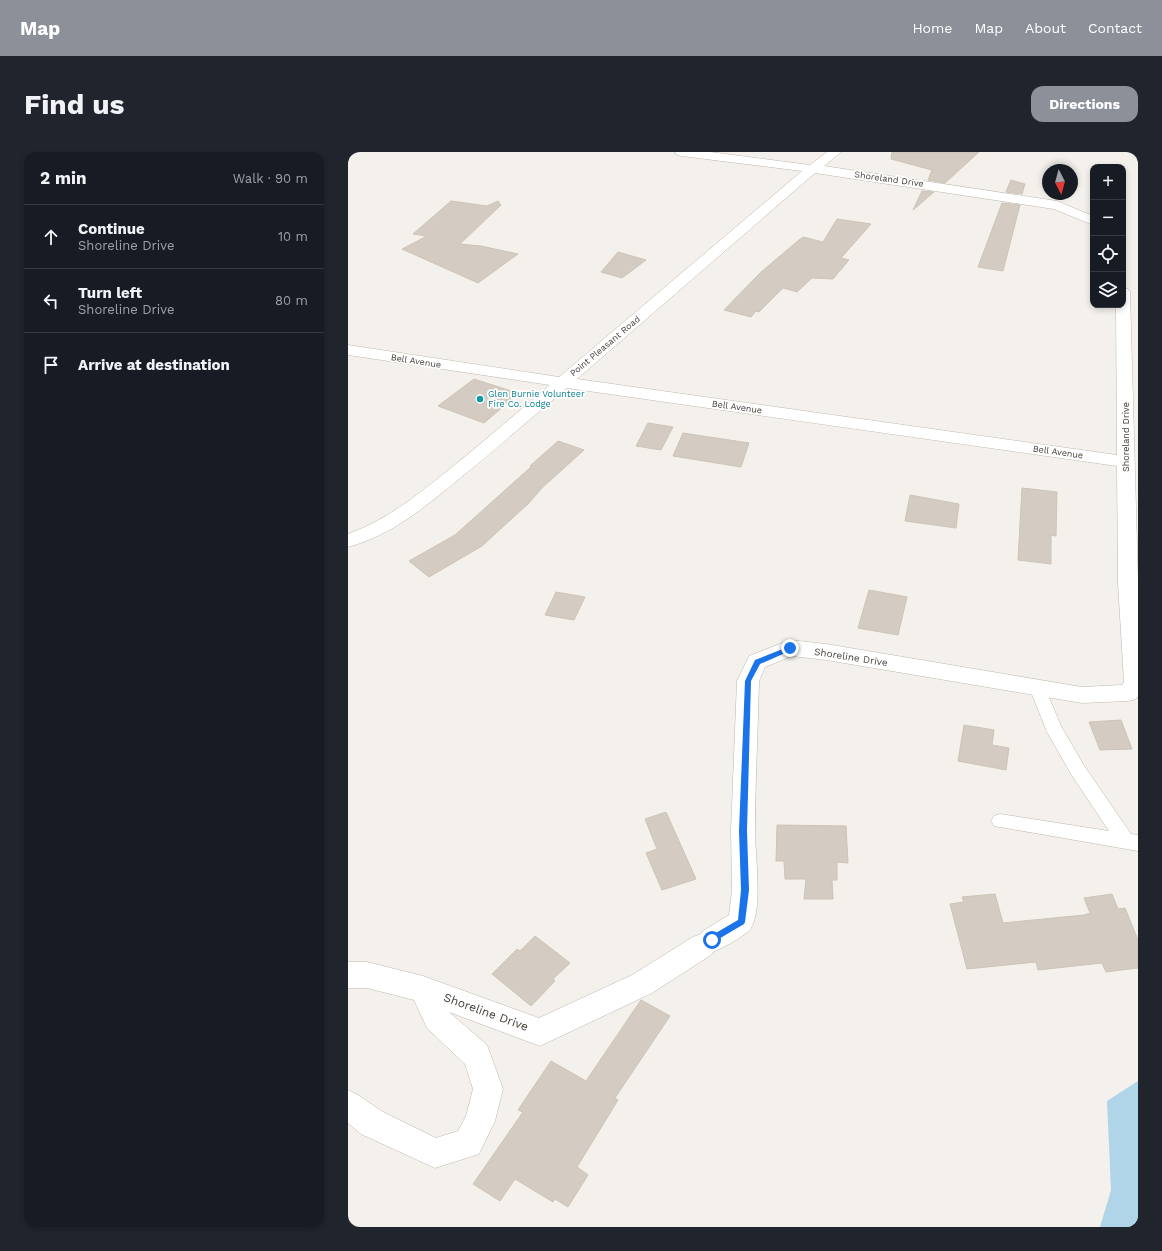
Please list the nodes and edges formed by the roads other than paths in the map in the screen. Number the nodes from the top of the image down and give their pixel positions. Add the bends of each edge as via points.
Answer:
1 (681, 152) edge
2 (835, 152) edge
3 (812, 170) junction
4 (1090, 220) edge
5 (1123, 308) edge
6 (348, 350) edge
7 (562, 382) junction
8 (1126, 462) junction
9 (348, 541) edge
10 (1128, 583) joint
11 (1037, 687) junction
12 (1000, 820) dead end
13 (1132, 841) edge
14 (348, 975) edge
15 (423, 989) junction
16 (348, 1105) edge

1 - 3 street, Shoreland Drive
2 - 3 street, Point Pleasant Road
3 - 4 street, Shoreland Drive via 1057,205
3 - 7 street, Point Pleasant Road
5 - 8 street, Shoreland Drive
6 - 7 street, Bell Avenue
7 - 8 street, Bell Avenue
7 - 9 street, Point Pleasant Road via 471,461 414,506 395,520
8 - 10 street, Shoreland Drive
10 - 11 street, Shoreline Drive via 1135,684 1128,693 1082,695
11 - 13 lane via 1053,727 1077,769
11 - 15 street, Shoreline Drive via 790,648 757,662 748,681 743,831 745,890 742,922 642,984 540,1032
12 - 13 lane
14 - 15 street, Shoreline Drive via 366,975
15 - 16 street via 437,1019 478,1055 488,1089 480,1121 468,1143 435,1153 372,1123

